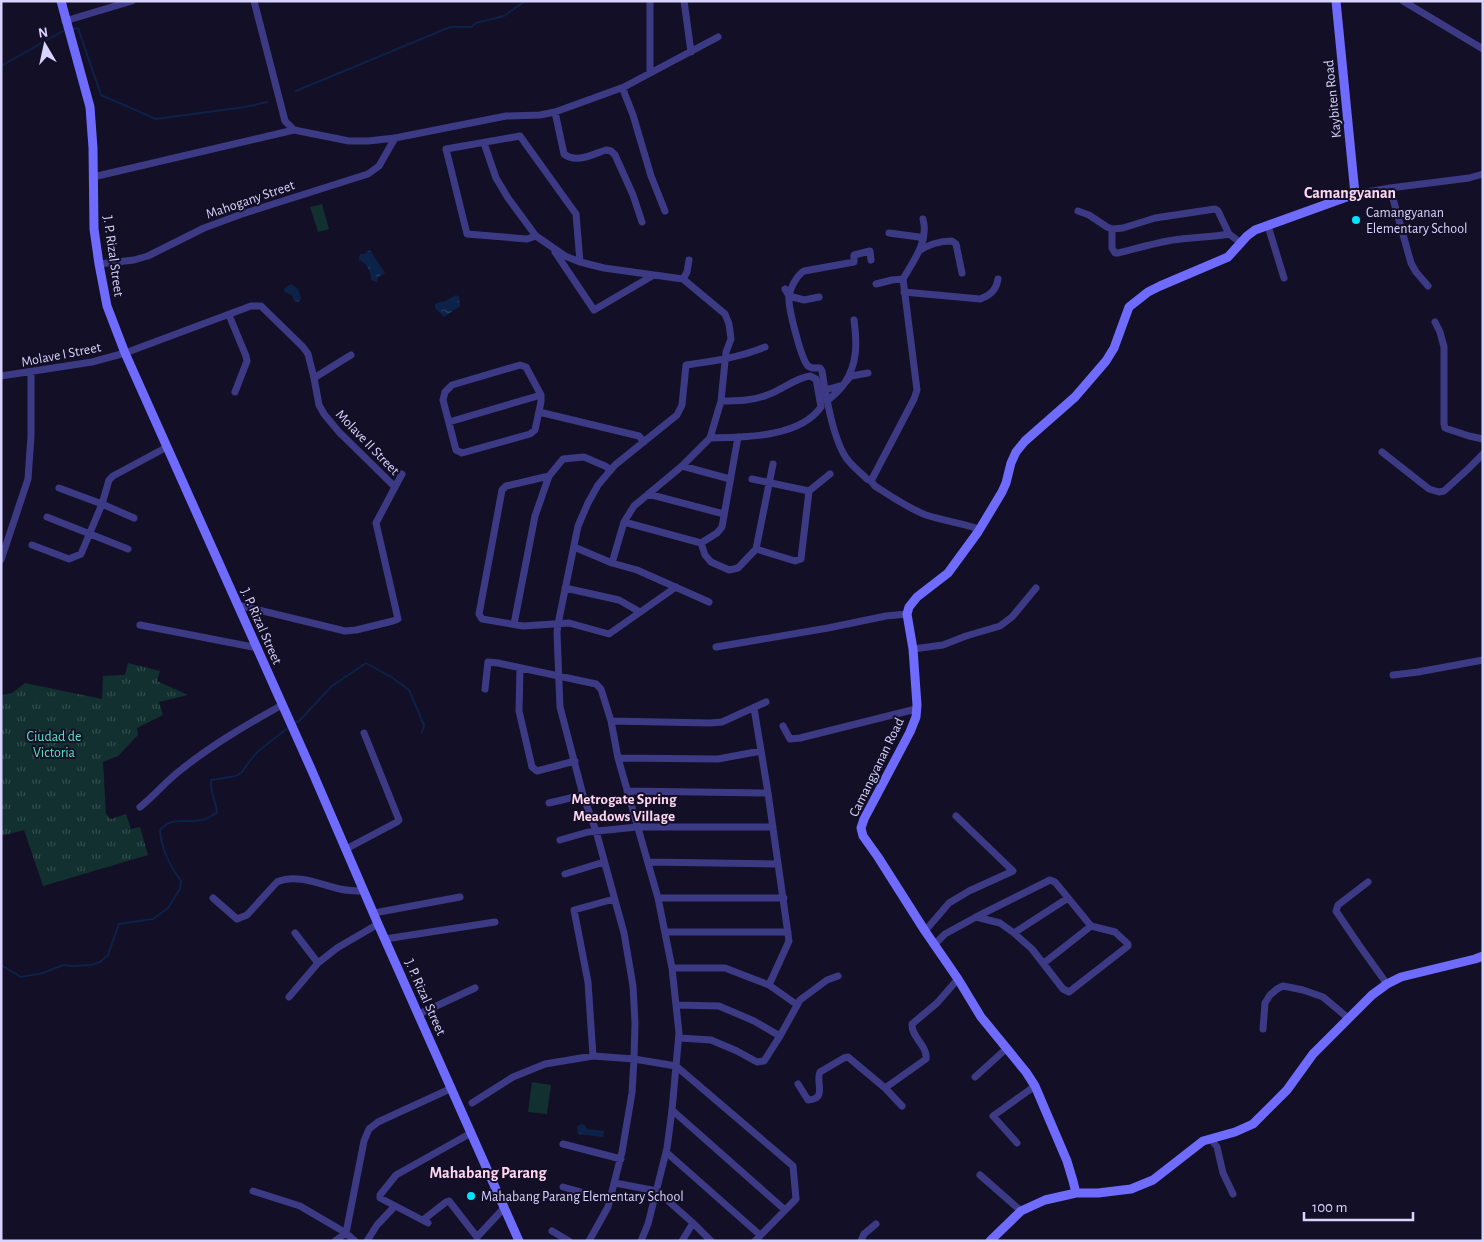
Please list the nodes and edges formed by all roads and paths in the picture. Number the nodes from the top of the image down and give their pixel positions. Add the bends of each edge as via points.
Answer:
1 (61, 1) edge
2 (132, 1) edge
3 (254, 1) edge
4 (650, 1) edge
5 (684, 1) edge
6 (1336, 1) edge
7 (1403, 1) edge
8 (65, 21) junction
9 (718, 37) dead end
10 (1483, 49) edge
11 (691, 52) junction
12 (650, 73) junction
13 (624, 87) junction
14 (555, 112) junction
15 (294, 130) junction
16 (394, 138) junction
17 (484, 142) junction
18 (1483, 174) edge
19 (93, 177) junction
20 (1390, 188) junction
21 (1356, 194) junction
22 (665, 211) dead end
23 (1078, 211) dead end
24 (923, 218) dead end
25 (642, 222) dead end
26 (1268, 226) junction
27 (1112, 229) junction
28 (889, 233) dead end
29 (1229, 234) junction
30 (536, 236) junction
31 (923, 240) junction
32 (1241, 243) junction
33 (552, 247) junction
34 (919, 252) junction
35 (690, 260) dead end
36 (871, 260) dead end
37 (580, 262) junction
38 (99, 264) junction
39 (962, 273) dead end
40 (653, 276) junction
41 (1284, 278) dead end
42 (683, 279) junction
43 (903, 279) junction
44 (998, 279) dead end
45 (876, 284) dead end
46 (1428, 286) dead end
47 (787, 292) junction
48 (904, 292) junction
49 (819, 297) dead end
50 (229, 315) junction
51 (854, 320) dead end
52 (1435, 322) dead end
53 (765, 347) dead end
54 (125, 353) junction
55 (351, 354) dead end
56 (725, 360) junction
57 (31, 373) junction
58 (868, 373) dead end
59 (1, 376) edge
60 (314, 378) junction
61 (843, 386) junction
62 (826, 390) junction
63 (235, 392) dead end
64 (541, 395) junction
65 (721, 401) junction
66 (828, 401) junction
67 (539, 412) junction
68 (449, 422) junction
69 (738, 437) junction
70 (710, 438) junction
71 (1483, 439) edge
72 (644, 442) junction
73 (167, 447) junction
74 (1382, 452) dead end
75 (1483, 454) edge
76 (773, 464) dead end
77 (682, 466) junction
78 (611, 470) junction
79 (402, 474) dead end
80 (830, 474) dead end
81 (549, 476) junction
82 (730, 479) junction
83 (752, 479) dead end
84 (871, 481) junction
85 (769, 483) junction
86 (59, 488) dead end
87 (395, 488) junction
88 (809, 491) junction
89 (648, 494) junction
90 (102, 504) junction
91 (724, 514) junction
92 (48, 517) dead end
93 (134, 518) dead end
94 (624, 522) junction
95 (979, 529) junction
96 (89, 534) junction
97 (701, 543) junction
98 (32, 545) dead end
99 (574, 548) junction
100 (756, 549) junction
101 (128, 550) dead end
102 (1, 560) edge
103 (612, 562) junction
104 (565, 588) junction
105 (676, 588) junction
106 (1036, 588) dead end
107 (709, 602) dead end
108 (238, 605) junction
109 (640, 612) junction
110 (907, 614) junction
111 (514, 624) junction
112 (558, 624) junction
113 (140, 625) dead end
114 (716, 647) dead end
115 (258, 648) junction
116 (913, 649) junction
117 (1483, 660) edge
118 (520, 668) junction
119 (1393, 675) dead end
120 (560, 677) junction
121 (485, 689) dead end
122 (766, 702) dead end
123 (754, 708) junction
124 (284, 709) junction
125 (916, 709) junction
126 (611, 721) junction
127 (783, 726) dead end
128 (364, 733) dead end
129 (762, 751) junction
130 (618, 758) junction
131 (575, 761) junction
132 (628, 791) junction
133 (768, 793) junction
134 (583, 795) junction
135 (549, 803) dead end
136 (140, 807) dead end
137 (956, 816) dead end
138 (773, 826) junction
139 (637, 827) junction
140 (596, 831) junction
141 (560, 840) dead end
142 (346, 849) junction
143 (604, 862) junction
144 (648, 862) junction
145 (778, 864) junction
146 (565, 874) dead end
147 (1368, 882) dead end
148 (364, 891) junction
149 (460, 897) dead end
150 (212, 898) dead end
151 (658, 898) junction
152 (784, 898) junction
153 (1068, 898) junction
154 (614, 899) junction
155 (374, 913) junction
156 (976, 917) junction
157 (495, 922) dead end
158 (378, 924) junction
159 (1091, 926) junction
160 (925, 931) junction
161 (665, 932) junction
162 (788, 932) junction
163 (295, 933) dead end
164 (1014, 934) junction
165 (386, 939) junction
166 (934, 945) junction
167 (1483, 956) edge
168 (318, 963) junction
169 (1044, 963) junction
170 (672, 968) junction
171 (838, 976) dead end
172 (958, 979) junction
173 (1387, 984) junction
174 (769, 985) junction
175 (475, 988) dead end
176 (290, 998) dead end
177 (796, 1004) junction
178 (676, 1006) junction
179 (418, 1014) junction
180 (1348, 1018) junction
181 (1263, 1029) dead end
182 (780, 1036) junction
183 (679, 1038) junction
184 (1006, 1048) junction
185 (593, 1056) junction
186 (634, 1059) junction
187 (676, 1066) junction
188 (975, 1077) dead end
189 (798, 1084) dead end
190 (1035, 1086) junction
191 (452, 1088) junction
192 (885, 1088) junction
193 (472, 1103) dead end
194 (902, 1106) dead end
195 (672, 1110) junction
196 (472, 1133) junction
197 (1211, 1139) junction
198 (1017, 1143) dead end
199 (563, 1144) dead end
200 (666, 1152) junction
201 (621, 1159) junction
202 (980, 1175) dead end
203 (615, 1183) junction
204 (563, 1187) dead end
205 (253, 1191) dead end
206 (658, 1191) junction
207 (1076, 1193) junction
208 (1233, 1194) dead end
209 (610, 1200) junction
210 (395, 1206) junction
211 (504, 1208) junction
212 (785, 1210) junction
213 (1021, 1211) junction
214 (693, 1223) junction
215 (876, 1224) dead end
216 (552, 1231) dead end
217 (346, 1233) junction
218 (760, 1235) junction
219 (475, 1239) edge
220 (335, 1241) edge
221 (354, 1241) edge
222 (367, 1241) edge
223 (519, 1241) edge
224 (569, 1241) edge
225 (590, 1241) edge
226 (641, 1241) edge
227 (682, 1241) edge
228 (710, 1241) edge
229 (754, 1241) edge
230 (861, 1241) edge
231 (990, 1241) edge

1 - 8 street, J. P. Rizal Street
2 - 8 street
3 - 15 street via 285,121
4 - 12 street
5 - 11 street
6 - 21 street, Kaybiten Road
7 - 10 street
8 - 19 street, J. P. Rizal Street via 90,107
9 - 11 street
11 - 12 street
12 - 13 street
13 - 14 street
13 - 22 street
14 - 16 street via 506,116
14 - 25 street via 564,154 569,158 577,159 606,150 615,155
15 - 16 street via 348,141
15 - 19 street
16 - 38 street, Mahogany Street via 379,166 368,174 204,228 148,256
17 - 30 street via 496,178
17 - 30 street via 446,149 467,234
17 - 37 street via 520,136 576,214
18 - 20 street
19 - 38 street, J. P. Rizal Street via 94,229
20 - 21 street
20 - 46 street via 1411,263
21 - 26 street
23 - 27 street
24 - 31 street via 926,229
26 - 32 street via 1255,230
26 - 41 street
27 - 29 street via 1155,218 1215,209
27 - 29 street via 1115,253 1174,240
28 - 31 street
29 - 32 street
30 - 33 street
31 - 34 street
32 - 95 street via 1228,258 1160,286 1129,307 1106,361 1075,397 1024,441 1016,452 1002,492
33 - 37 street
33 - 40 street via 594,310
34 - 39 street via 926,246 952,241 956,244
34 - 43 street
35 - 42 street
36 - 47 street via 870,251 854,256 854,262 804,270
37 - 40 street
38 - 54 street, J. P. Rizal Street via 107,306
40 - 42 street
42 - 56 street via 725,314 730,324 731,339
43 - 45 street
43 - 48 street
44 - 48 street via 989,296 980,299
47 - 49 street via 804,300
47 - 62 street via 805,361 812,368 820,368
48 - 84 street via 917,390
50 - 54 street, Molave II Street
50 - 60 street, Molave II Street via 251,306 260,306 308,354
50 - 63 street via 247,361
51 - 61 street via 857,342 852,370
52 - 71 street via 1444,347 1445,428
53 - 56 street
54 - 57 street, Molave I Street
54 - 73 street, J. P. Rizal Street
55 - 60 street
56 - 65 street
56 - 72 street via 686,365 682,405 677,415
57 - 59 street, Molave I Street
57 - 102 street via 28,479
58 - 61 street via 851,376
60 - 87 street, Molave II Street via 324,414
61 - 62 street
61 - 66 street
62 - 66 street
64 - 67 street
64 - 68 street
64 - 68 street via 526,367 520,366 452,385 443,400
65 - 69 street via 745,401 768,395 803,377 816,379 822,407 816,414 788,429
65 - 70 street
66 - 84 street via 839,445 846,458
67 - 68 street via 535,430 530,434 462,453 456,450
67 - 72 street via 639,436
69 - 70 street
69 - 82 street
70 - 77 street
72 - 78 street
73 - 90 street via 113,476
73 - 108 street, J. P. Rizal Street
74 - 75 street via 1430,489 1439,492
76 - 85 street
77 - 82 street
77 - 89 street
78 - 81 street via 584,457 563,459
78 - 99 street via 588,503 578,526
79 - 87 street
80 - 88 street
81 - 111 street via 535,516
81 - 111 street via 506,486 502,490 479,614 482,619
82 - 91 street
83 - 85 street
84 - 95 street via 918,511
85 - 88 street
85 - 100 street
86 - 90 street
87 - 108 street, Molave II Street via 376,526 398,619 345,631
88 - 100 street via 801,559 795,561
89 - 91 street
89 - 94 street via 634,506
90 - 93 street
90 - 96 street
91 - 97 street via 722,527
92 - 96 street
94 - 97 street
94 - 103 street
95 - 110 street via 948,573 917,597
96 - 98 street via 81,554 70,560
96 - 101 street
97 - 100 street via 711,562 729,570 738,568
99 - 103 street
99 - 104 street
103 - 105 street
104 - 109 street via 619,600
104 - 112 street
105 - 107 street
105 - 109 street
106 - 116 street via 1012,617 1000,626 942,645
108 - 115 street, J. P. Rizal Street
109 - 112 street via 609,634 568,623
110 - 114 street
110 - 116 street, Camangyanan Road
111 - 112 street
112 - 120 street
113 - 115 street
115 - 124 street, J. P. Rizal Street
116 - 125 street, Camangyanan Road
117 - 119 street
118 - 120 street
118 - 121 street via 488,662
118 - 131 street via 519,711 532,767 537,771
120 - 126 street via 596,684 601,689
120 - 131 street via 560,707
122 - 123 street
123 - 126 street via 710,724
123 - 129 street
124 - 136 street via 244,726 181,769
124 - 142 street, J. P. Rizal Street
125 - 127 street via 790,740
125 - 160 street, Camangyanan Road via 910,732 861,828 863,836
126 - 130 street
128 - 142 street via 400,820
129 - 130 street via 718,759
129 - 133 street
130 - 132 street
131 - 134 street
132 - 133 street
132 - 139 street
133 - 138 street
134 - 135 street
134 - 140 street
137 - 160 street via 1013,871 950,903
138 - 139 street
138 - 145 street
139 - 140 street
139 - 144 street
140 - 141 street
140 - 143 street
142 - 148 street, J. P. Rizal Street
143 - 146 street
143 - 154 street
144 - 145 street
144 - 151 street
145 - 152 street
147 - 173 street via 1338,905 1336,911
148 - 150 street via 283,879 247,915 237,919
148 - 155 street, J. P. Rizal Street
149 - 155 street
151 - 152 street
151 - 161 street
152 - 162 street
153 - 156 street via 1050,880
153 - 159 street
153 - 164 street
154 - 185 street via 574,910 588,982
154 - 186 street via 624,933 633,986
155 - 158 street, J. P. Rizal Street
156 - 164 street via 1000,923
156 - 166 street via 945,934
157 - 165 street
158 - 165 street, J. P. Rizal Street
158 - 168 street
159 - 169 street
159 - 169 street via 1116,932 1128,946 1069,992 1063,989
160 - 166 street, Camangyanan Road
161 - 162 street
161 - 170 street
162 - 174 street via 789,941
163 - 168 street
164 - 169 street
165 - 179 street, J. P. Rizal Street
166 - 172 street, Camangyanan Road
167 - 173 street via 1401,977
168 - 176 street
170 - 174 street via 725,968
170 - 178 street
171 - 177 street via 827,980
172 - 184 street, Camangyanan Road via 981,1017
172 - 192 street via 912,1024 926,1059
173 - 180 street
174 - 177 street
175 - 179 street
177 - 182 street
178 - 182 street via 719,1006
178 - 183 street
179 - 191 street, J. P. Rizal Street
180 - 181 street via 1323,997 1284,986 1277,988 1265,1003
180 - 197 street via 1313,1054 1287,1090 1253,1124
182 - 183 street via 761,1062 711,1040
183 - 187 street
184 - 188 street
184 - 190 street, Camangyanan Road
185 - 186 street
185 - 193 street via 545,1064 513,1077
186 - 187 street
186 - 201 street
187 - 195 street
187 - 212 street via 793,1166 796,1197
189 - 192 street via 808,1100 813,1100 819,1095 820,1072 848,1057
190 - 198 street via 992,1116
190 - 207 street, Camangyanan Road via 1067,1161
191 - 196 street, J. P. Rizal Street
191 - 217 street via 369,1129
192 - 194 street
195 - 200 street
195 - 212 street
196 - 210 street via 396,1175 380,1197
196 - 211 street, J. P. Rizal Street
197 - 207 street via 1203,1141 1153,1180 1131,1189
197 - 208 street via 1217,1147 1223,1173
199 - 201 street
200 - 206 street
200 - 218 street
201 - 203 street
202 - 213 street
203 - 206 street
203 - 209 street
204 - 209 street
205 - 217 street via 300,1206
206 - 214 street
206 - 226 street
207 - 213 street via 1045,1200
209 - 225 street
210 - 219 street via 426,1222 449,1201
210 - 222 street
211 - 219 street
211 - 223 street, J. P. Rizal Street
212 - 218 street
213 - 231 street
214 - 227 street
214 - 228 street
215 - 230 street
216 - 224 street
217 - 220 street
217 - 221 street
218 - 229 street

